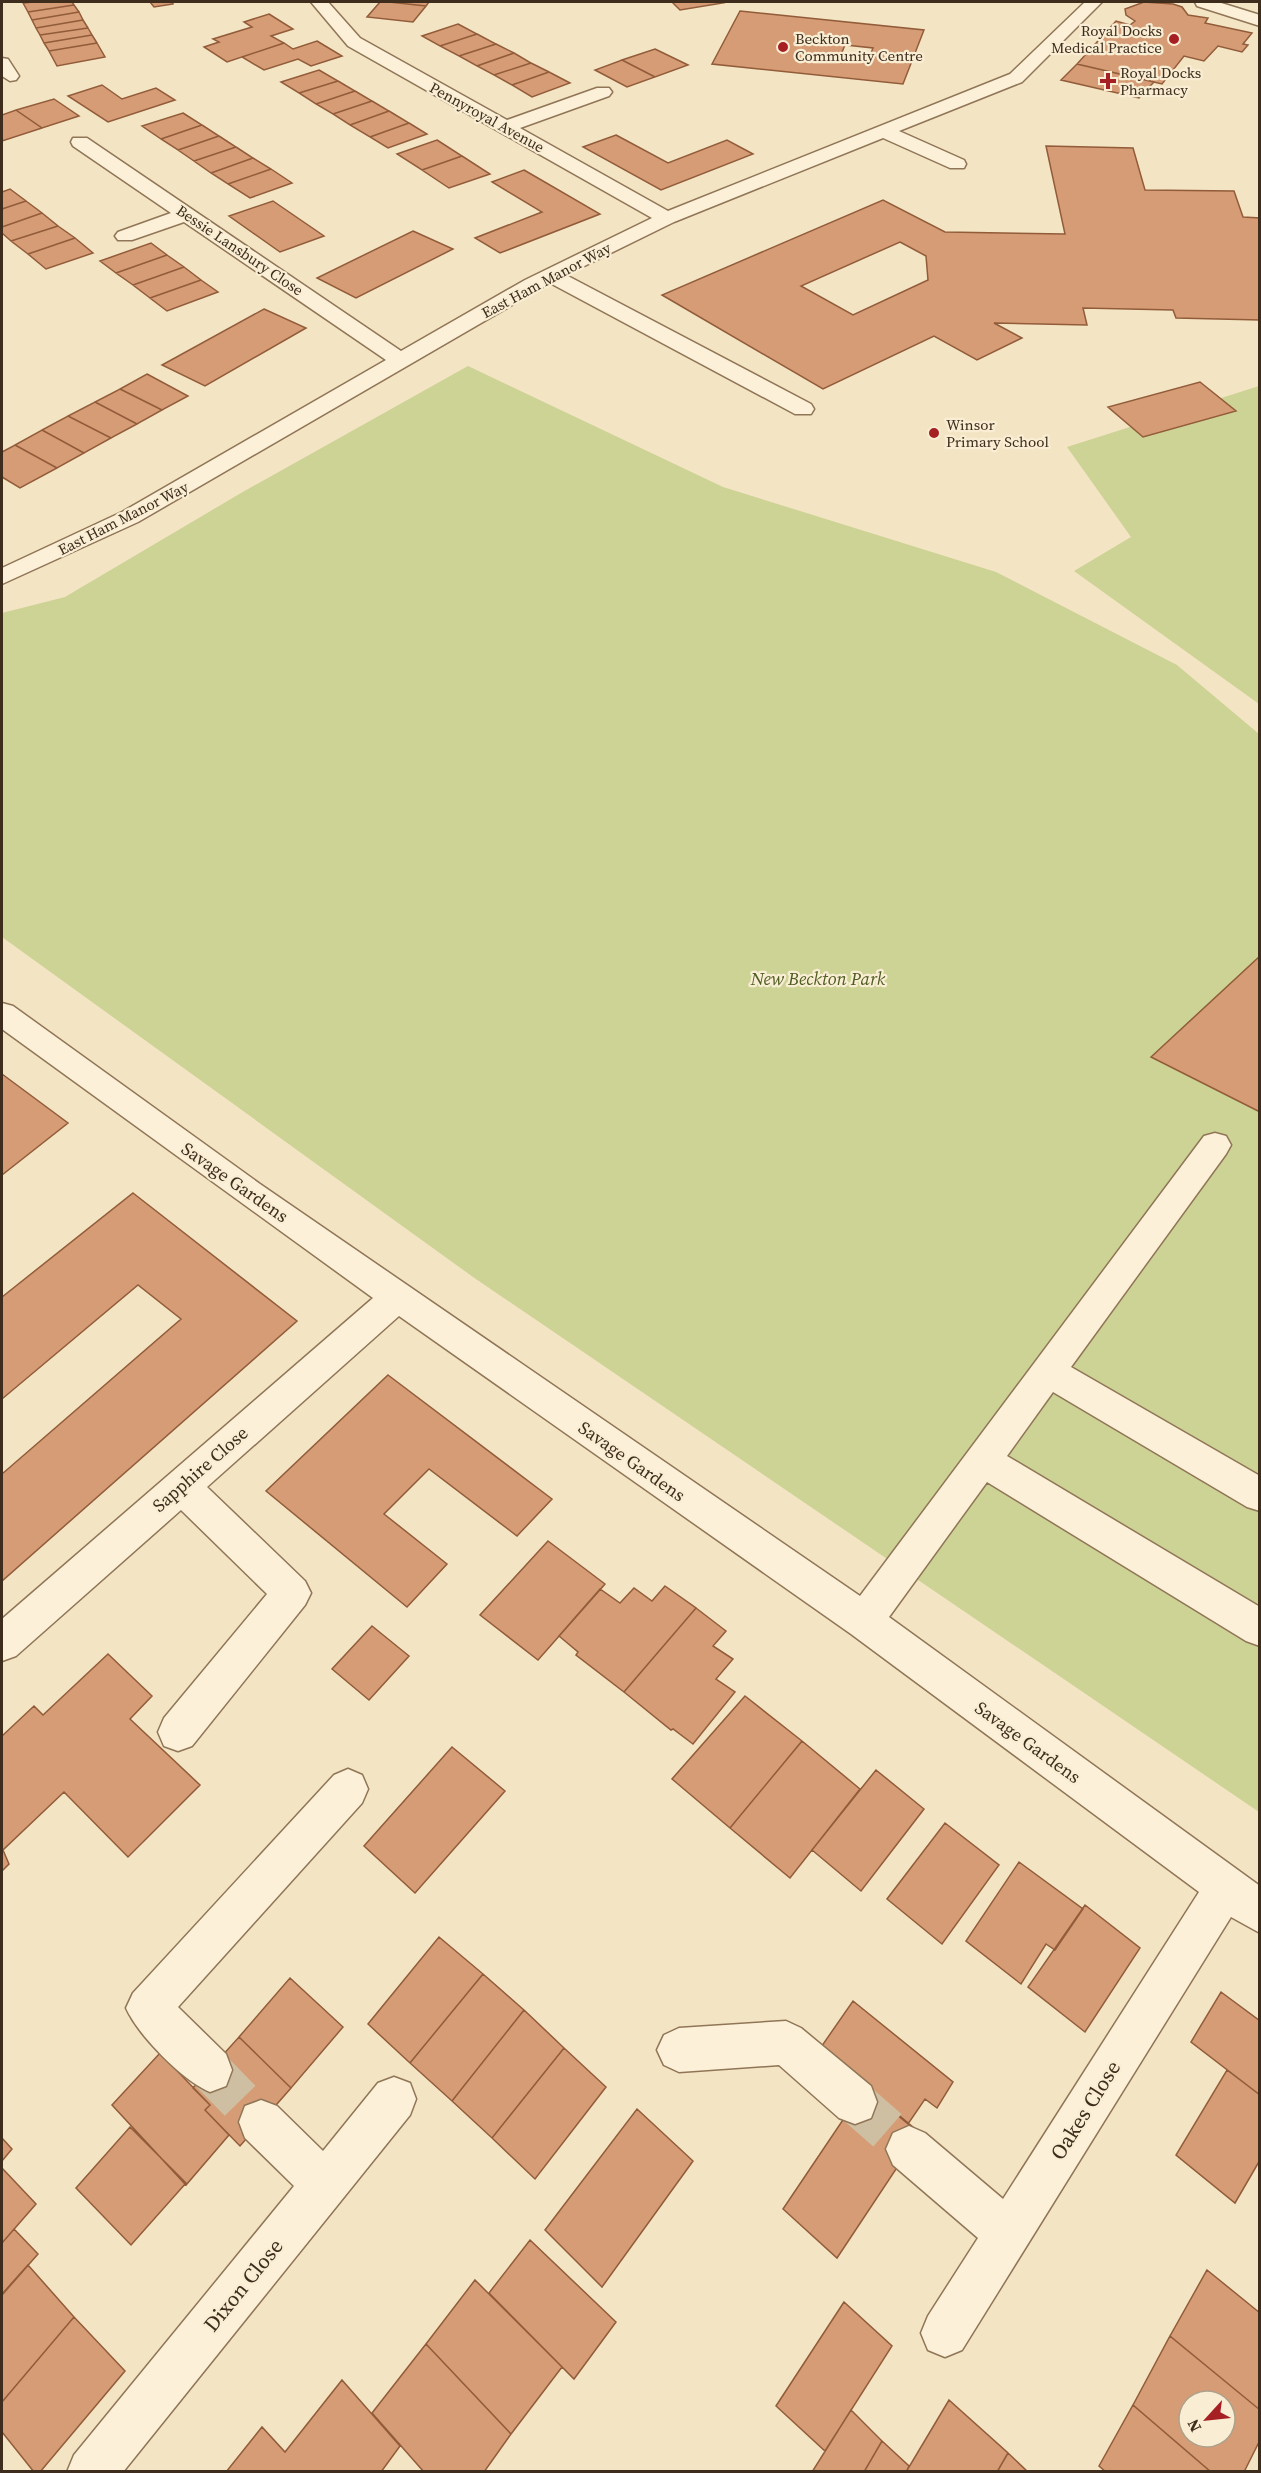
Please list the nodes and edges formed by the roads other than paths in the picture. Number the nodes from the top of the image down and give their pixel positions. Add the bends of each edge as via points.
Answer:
1 (319, 2) edge
2 (1094, 2) edge
3 (1203, 2) edge
4 (1255, 17) edge
5 (603, 92) dead end
6 (505, 127) junction
7 (883, 131) junction
8 (80, 142) dead end
9 (957, 164) dead end
10 (187, 214) junction
11 (667, 218) junction
12 (125, 236) dead end
13 (551, 275) junction
14 (400, 360) junction
15 (803, 409) dead end
16 (2, 577) edge
17 (2, 1014) edge
18 (1215, 1145) dead end
19 (399, 1296) junction
20 (1047, 1371) junction
21 (982, 1460) junction
22 (181, 1486) junction
23 (1260, 1495) edge
24 (864, 1620) junction
25 (1260, 1628) edge
26 (2, 1643) edge
27 (178, 1732) dead end
28 (348, 1789) dead end
29 (1243, 1900) edge
30 (680, 2050) dead end
31 (210, 2070) tunnel mouth
32 (394, 2099) dead end
33 (855, 2102) tunnel mouth
34 (261, 2122) tunnel mouth
35 (909, 2149) tunnel mouth
36 (325, 2185) junction
37 (1008, 2233) junction
38 (945, 2333) dead end
39 (91, 2472) edge

1 - 6 street, Pennyroyal Avenue via 354,42
2 - 7 street, East Ham Manor Way via 1016,78
3 - 4 street
5 - 6 street
6 - 11 street, Pennyroyal Avenue
7 - 9 street
7 - 11 street, East Ham Manor Way
8 - 10 street, Bessie Lansbury Close
10 - 12 street
10 - 14 street, Bessie Lansbury Close
11 - 13 street, East Ham Manor Way
13 - 14 street, East Ham Manor Way
13 - 15 street
14 - 16 street, East Ham Manor Way via 130,517
17 - 19 street, Savage Gardens
18 - 20 street
19 - 22 street, Sapphire Close
19 - 24 street, Savage Gardens
20 - 21 street
20 - 23 street
21 - 24 street
21 - 25 street
22 - 26 street, Sapphire Close
22 - 27 street via 292,1593
24 - 29 street, Savage Gardens
28 - 31 street via 148,2008
29 - 37 street, Oakes Close
30 - 33 street via 786,2043
32 - 36 street, Dixon Close
34 - 36 street
35 - 37 street
36 - 39 street, Dixon Close
37 - 38 street, Oakes Close

